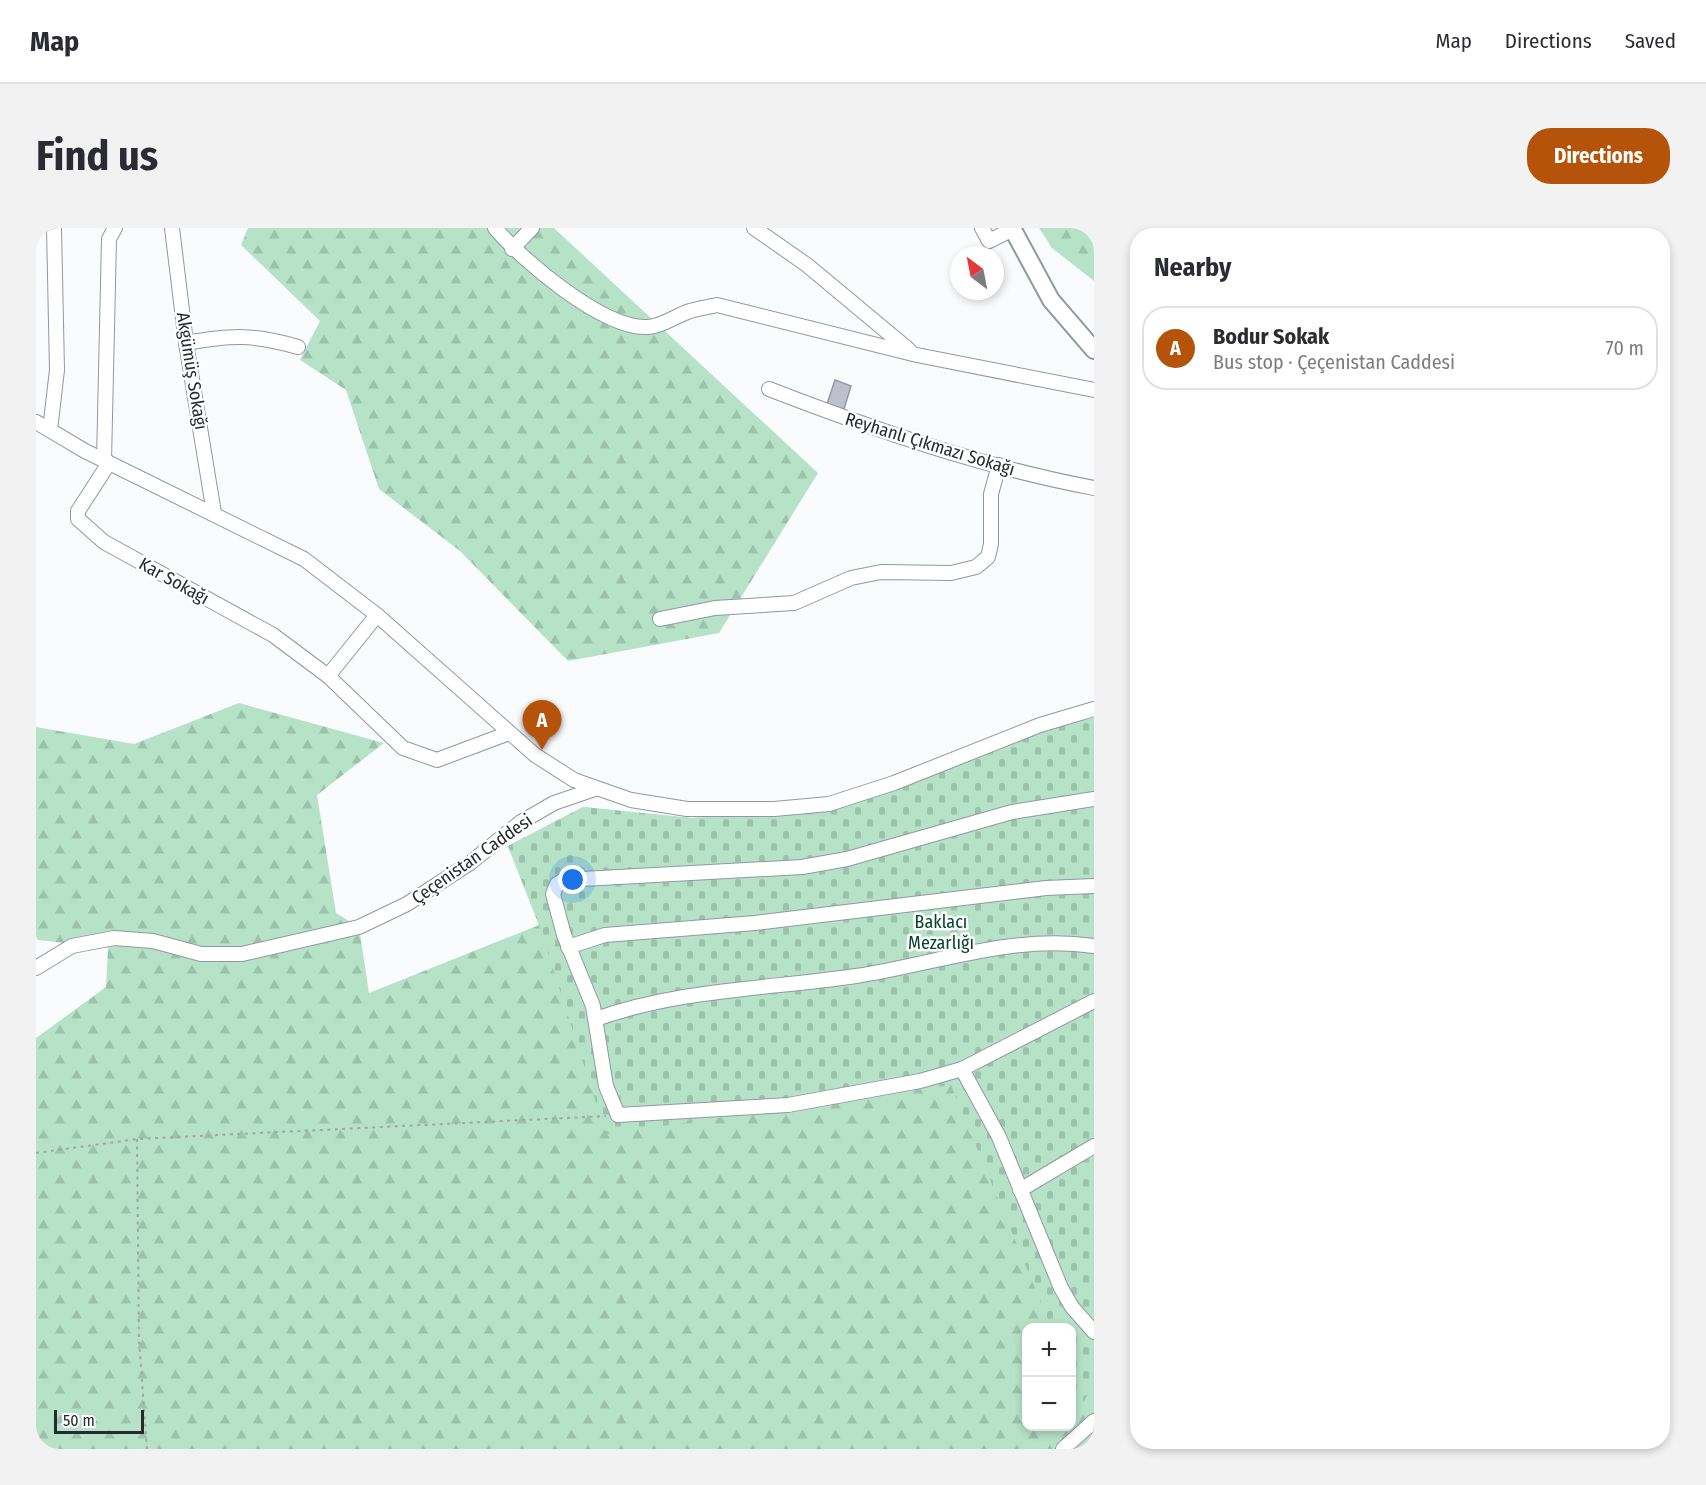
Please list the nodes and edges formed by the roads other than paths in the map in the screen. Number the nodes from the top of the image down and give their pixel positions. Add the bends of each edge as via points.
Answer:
1 (54, 228) edge
2 (172, 228) edge
3 (495, 228) edge
4 (532, 228) edge
5 (754, 228) edge
6 (973, 228) edge
7 (1013, 229) edge
8 (110, 232) edge
9 (981, 234) edge
10 (512, 249) junction
11 (186, 343) junction
12 (298, 347) dead end
13 (1094, 350) edge
14 (913, 354) junction
15 (769, 389) dead end
16 (1094, 390) edge
17 (36, 422) edge
18 (50, 430) junction
19 (106, 462) junction
20 (999, 465) junction
21 (1094, 488) edge
22 (214, 513) junction
23 (377, 615) junction
24 (660, 619) dead end
25 (328, 676) junction
26 (1094, 709) edge
27 (509, 732) junction
28 (595, 789) junction
29 (1094, 799) edge
30 (1094, 886) edge
31 (1094, 946) edge
32 (568, 947) junction
33 (36, 968) edge
34 (1094, 1001) edge
35 (596, 1019) junction
36 (962, 1069) junction
37 (1094, 1146) edge
38 (1020, 1190) junction
39 (1094, 1332) edge
40 (1094, 1420) edge
41 (1063, 1449) edge

1 - 18 street via 57,370
2 - 11 street, Akgümüş Sokağı
3 - 10 street
4 - 10 street
5 - 14 street via 807,265
6 - 9 street
7 - 9 street via 989,241
7 - 13 main road via 1051,300
8 - 19 street
10 - 14 street via 600,313 634,327 650,327 717,305
11 - 12 street via 228,336 261,337
11 - 22 street, Akgümüş Sokağı
14 - 16 street
15 - 20 street, Reyhanlı Çıkmazı Sokağı via 872,430
17 - 18 street
18 - 19 street
19 - 22 street
19 - 25 street, Kar Sokağı via 78,511 84,527 104,542 273,635
20 - 21 street, Reyhanlı Çıkmazı Sokağı
20 - 24 street via 991,494 991,544 988,557 976,567 951,573 880,572 851,578 794,603 715,608
22 - 23 street via 304,559
23 - 25 street
23 - 27 street
25 - 27 street via 403,748 427,759 437,760
26 - 28 street via 1040,725 894,783 829,804 774,809 687,809
27 - 28 street via 544,761
28 - 33 street, Çeçenistan Caddesi via 554,803 520,822 470,863 407,904 359,927 242,954 201,954 153,941 114,938 72,946
29 - 32 street via 1012,812 847,859 802,867 564,880 557,884 553,894
30 - 32 street via 1046,888 755,923 605,935
31 - 35 street via 1055,942 1016,945 856,976 672,998
32 - 35 street
34 - 36 street
35 - 36 street via 606,1086 618,1115 788,1105 869,1092
36 - 38 street via 990,1118
37 - 38 street
38 - 39 street via 1061,1288
40 - 41 street

